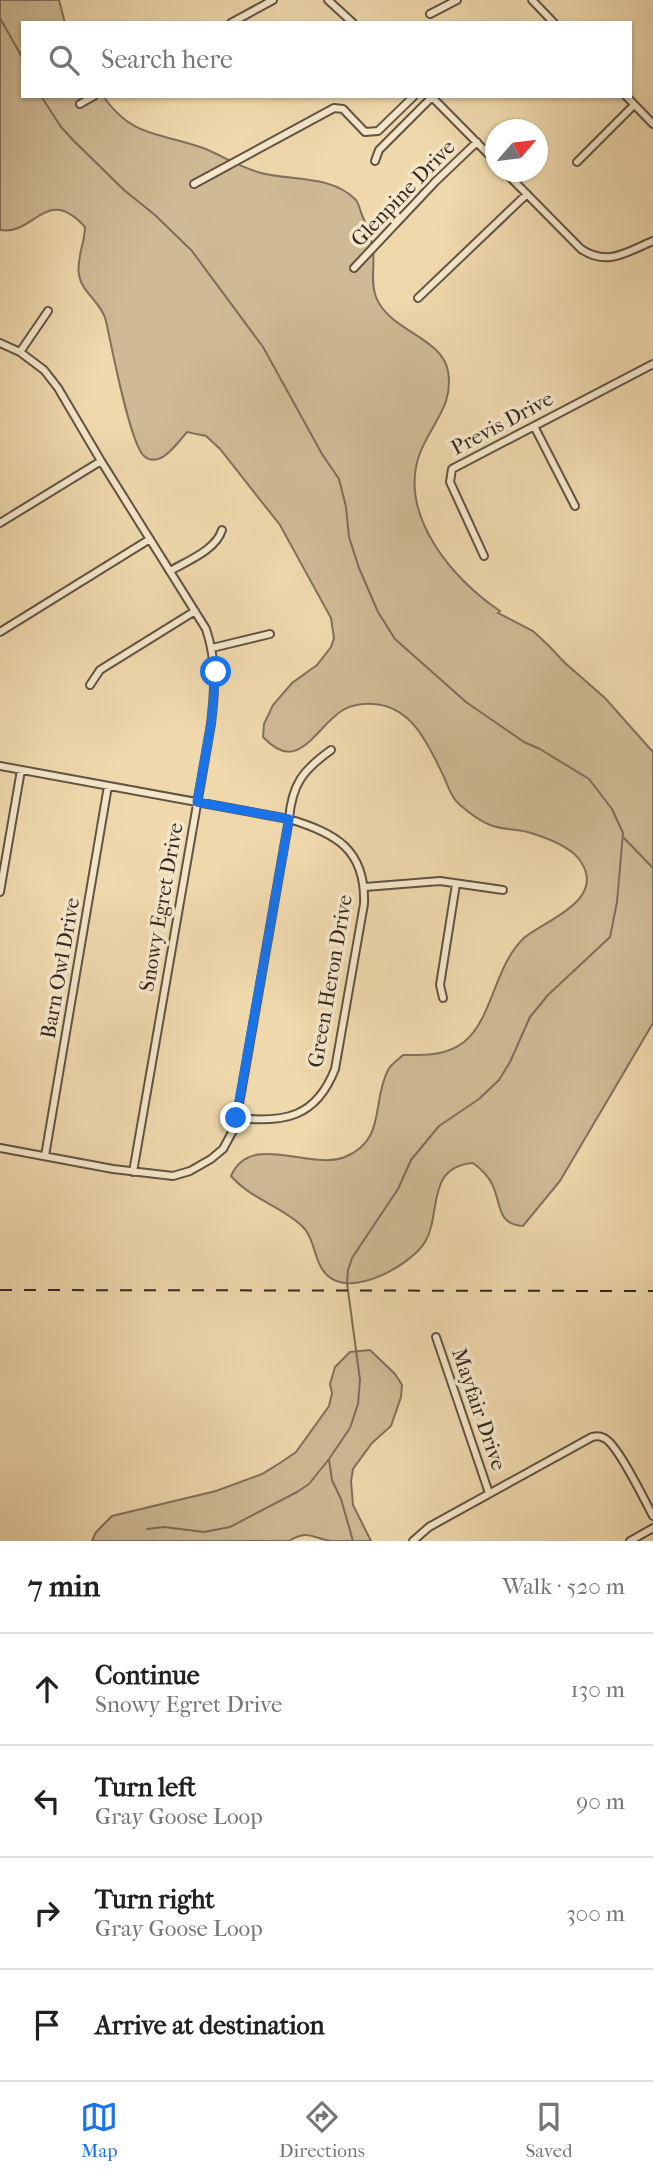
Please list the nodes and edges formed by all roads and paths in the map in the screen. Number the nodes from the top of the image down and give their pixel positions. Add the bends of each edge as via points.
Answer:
1 (273, 0) edge
2 (328, 0) edge
3 (457, 0) edge
4 (532, 0) edge
5 (430, 14) dead end
6 (235, 21) edge
7 (351, 21) edge
8 (552, 21) edge
9 (90, 98) edge
10 (412, 98) edge
11 (431, 98) edge
12 (433, 98) edge
13 (628, 98) edge
14 (79, 104) dead end
15 (634, 105) junction
16 (653, 124) edge
17 (477, 142) junction
18 (485, 151) edge
19 (375, 161) dead end
20 (577, 162) dead end
21 (515, 182) edge
22 (194, 184) dead end
23 (527, 194) junction
24 (653, 241) edge
25 (354, 268) dead end
26 (418, 298) dead end
27 (48, 311) dead end
28 (0, 343) edge
29 (20, 352) junction
30 (653, 364) edge
31 (534, 426) junction
32 (101, 461) junction
33 (575, 506) dead end
34 (0, 523) edge
35 (222, 530) dead end
36 (150, 539) junction
37 (484, 556) dead end
38 (170, 571) junction
39 (195, 611) junction
40 (0, 632) edge
41 (270, 634) dead end
42 (212, 648) junction
43 (90, 685) dead end
44 (331, 750) dead end
45 (0, 766) edge
46 (21, 770) junction
47 (108, 786) junction
48 (197, 802) junction
49 (289, 819) junction
50 (456, 884) junction
51 (365, 887) junction
52 (503, 890) dead end
53 (0, 892) edge
54 (443, 998) dead end
55 (236, 1118) junction
56 (0, 1148) edge
57 (46, 1156) junction
58 (133, 1172) junction
59 (436, 1337) dead end
60 (489, 1493) junction
61 (653, 1516) edge
62 (653, 1528) edge
63 (413, 1541) edge
64 (630, 1541) edge

1 - 6 street
2 - 7 street
3 - 5 street
4 - 8 street
9 - 14 street
10 - 22 street via 378,131 365,132 343,109 334,108
11 - 19 street via 379,150
12 - 17 street
13 - 15 street
15 - 16 street
15 - 20 street
17 - 18 street
17 - 25 street, Glenpine Drive
21 - 23 street
23 - 24 street via 591,256 614,258
23 - 26 street
27 - 29 street
28 - 29 street, Snowy Egret Drive
29 - 32 street, Snowy Egret Drive via 58,388
30 - 31 street, Previs Drive
31 - 33 street
31 - 37 street, Previs Drive via 450,473
32 - 34 street
32 - 36 street, Snowy Egret Drive
35 - 38 street via 209,547
36 - 38 street, Snowy Egret Drive
36 - 40 street
38 - 39 street, Snowy Egret Drive
39 - 42 street, Snowy Egret Drive
39 - 43 street via 100,670
41 - 42 street
42 - 48 street, Snowy Egret Drive via 216,689
44 - 49 street via 304,773 291,798
45 - 46 street, Green Heron Drive
46 - 47 street, Green Heron Drive
46 - 53 street
47 - 48 street, Green Heron Drive
47 - 57 street, Barn Owl Drive
48 - 49 street, Green Heron Drive
48 - 58 street, Snowy Egret Drive
49 - 51 street, Green Heron Drive via 318,828 342,843
49 - 55 street
50 - 51 street via 425,881
50 - 52 street
50 - 54 street via 439,985
51 - 55 street, Green Heron Drive via 335,1069 328,1086 302,1111 284,1119
55 - 58 street via 223,1149 190,1171 173,1176
56 - 57 street
57 - 58 street
59 - 60 street, Mayfair Drive
60 - 61 street via 601,1436 617,1452
60 - 63 street
62 - 64 street

